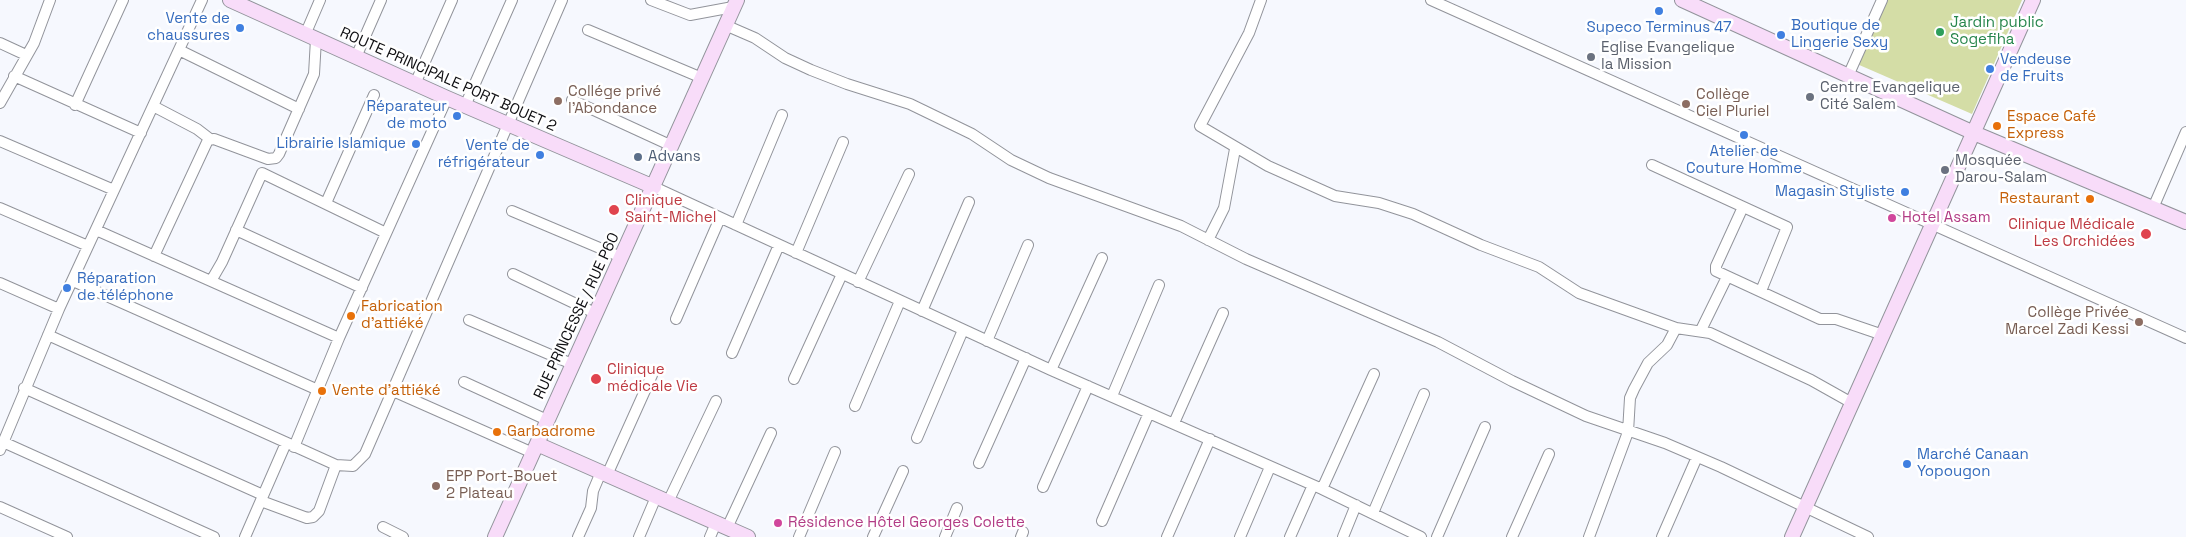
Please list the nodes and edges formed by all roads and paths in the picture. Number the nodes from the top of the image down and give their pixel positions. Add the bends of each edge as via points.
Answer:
1 (50, 0) edge
2 (124, 0) edge
3 (202, 0) edge
4 (230, 0) edge
5 (320, 0) edge
6 (381, 0) edge
7 (452, 0) edge
8 (512, 0) edge
9 (562, 0) edge
10 (651, 0) edge
11 (1261, 0) edge
12 (1431, 0) edge
13 (1682, 0) edge
14 (1882, 0) edge
15 (2033, 0) edge
16 (248, 3) edge
17 (735, 3) edge
18 (725, 25) junction
19 (588, 30) dead end
20 (310, 37) junction
21 (0, 43) edge
22 (179, 50) junction
23 (26, 55) junction
24 (356, 57) junction
25 (14, 76) junction
26 (1848, 76) junction
27 (702, 78) junction
28 (415, 84) junction
29 (374, 95) dead end
30 (447, 98) junction
31 (572, 100) dead end
32 (0, 103) edge
33 (75, 105) junction
34 (153, 106) junction
35 (465, 106) junction
36 (299, 109) junction
37 (782, 116) dead end
38 (508, 124) junction
39 (2186, 132) edge
40 (141, 133) junction
41 (1974, 133) junction
42 (210, 139) junction
43 (0, 141) edge
44 (843, 142) dead end
45 (672, 146) junction
46 (1236, 149) junction
47 (268, 159) junction
48 (1652, 164) dead end
49 (262, 173) junction
50 (909, 174) dead end
51 (654, 187) junction
52 (114, 190) junction
53 (970, 202) dead end
54 (326, 203) junction
55 (1743, 207) junction
56 (0, 208) edge
57 (2152, 208) junction
58 (512, 211) dead end
59 (720, 218) junction
60 (2186, 222) edge
61 (736, 225) junction
62 (1933, 226) junction
63 (96, 230) junction
64 (236, 230) junction
65 (386, 233) junction
66 (1208, 240) junction
67 (779, 245) junction
68 (1028, 245) dead end
69 (88, 246) junction
70 (796, 253) junction
71 (154, 256) junction
72 (621, 257) junction
73 (1102, 258) dead end
74 (513, 274) dead end
75 (842, 274) junction
76 (1727, 277) junction
77 (211, 281) junction
78 (73, 282) junction
79 (858, 282) junction
80 (0, 283) edge
81 (1159, 285) dead end
82 (362, 288) junction
83 (1761, 291) junction
84 (900, 301) junction
85 (59, 309) junction
86 (922, 311) junction
87 (595, 313) junction
88 (1223, 313) dead end
89 (676, 319) dead end
90 (469, 320) dead end
91 (1676, 328) junction
92 (963, 330) junction
93 (1700, 330) junction
94 (48, 335) junction
95 (1883, 335) junction
96 (339, 338) junction
97 (2186, 338) edge
98 (986, 340) junction
99 (732, 353) dead end
100 (1026, 358) junction
101 (572, 364) junction
102 (1051, 370) junction
103 (1374, 374) dead end
104 (652, 375) dead end
105 (794, 379) dead end
106 (464, 382) dead end
107 (1088, 386) junction
108 (24, 388) junction
109 (318, 390) junction
110 (392, 391) junction
111 (1424, 394) dead end
112 (1112, 396) junction
113 (716, 401) dead end
114 (1852, 403) junction
115 (855, 406) dead end
116 (1148, 413) junction
117 (548, 420) junction
118 (1174, 423) junction
119 (1485, 427) dead end
120 (1628, 432) junction
121 (771, 433) dead end
122 (917, 438) dead end
123 (1210, 439) junction
124 (290, 445) junction
125 (2, 446) edge
126 (535, 448) junction
127 (835, 452) dead end
128 (1549, 454) dead end
129 (1697, 457) junction
130 (978, 463) dead end
131 (336, 465) junction
132 (1270, 467) junction
133 (903, 471) dead end
134 (604, 474) junction
135 (1043, 487) dead end
136 (1318, 487) junction
137 (262, 498) junction
138 (662, 500) junction
139 (1356, 505) junction
140 (0, 506) edge
141 (1805, 507) junction
142 (957, 508) dead end
143 (1373, 513) junction
144 (1102, 521) dead end
145 (722, 526) junction
146 (383, 527) dead end
147 (67, 537) edge
148 (214, 537) edge
149 (244, 537) edge
150 (403, 537) edge
151 (495, 537) edge
152 (578, 537) edge
153 (639, 537) edge
154 (710, 537) edge
155 (748, 537) edge
156 (799, 537) edge
157 (873, 537) edge
158 (945, 537) edge
159 (1168, 537) edge
160 (1240, 537) edge
161 (1290, 537) edge
162 (1343, 537) edge
163 (1421, 537) edge
164 (1437, 537) edge
165 (1512, 537) edge
166 (1588, 537) edge
167 (1662, 537) edge
168 (1792, 537) edge
169 (1868, 537) edge

1 - 23 street via 34,43
2 - 33 street
3 - 22 street
4 - 16 street, ROUTE PRINCIPALE PORT BOUET 2
5 - 20 street
6 - 24 street
7 - 28 street
8 - 35 street
9 - 38 street
10 - 17 street via 683,14
11 - 46 street via 1249,33 1200,126
12 - 62 street
13 - 26 street
14 - 26 street
15 - 41 street
16 - 20 street, ROUTE PRINCIPALE PORT BOUET 2
17 - 18 street, RUE PRINCESSE / RUE P60
18 - 27 street, RUE PRINCESSE / RUE P60
18 - 66 street via 811,70 910,104 972,134 1011,160 1049,178 1181,226
19 - 27 street
20 - 24 street, ROUTE PRINCIPALE PORT BOUET 2
20 - 36 street via 314,74
21 - 23 street
22 - 34 street
22 - 36 street
23 - 25 street
24 - 28 street, ROUTE PRINCIPALE PORT BOUET 2
25 - 32 street
25 - 33 street
26 - 41 street
27 - 45 street, RUE PRINCESSE / RUE P60
28 - 30 street, ROUTE PRINCIPALE PORT BOUET 2
29 - 54 street
30 - 35 street, ROUTE PRINCIPALE PORT BOUET 2
30 - 65 street
31 - 45 street
33 - 40 street
34 - 40 street
34 - 42 street
35 - 38 street, ROUTE PRINCIPALE PORT BOUET 2
36 - 47 street via 279,154
37 - 61 street
38 - 51 street, ROUTE PRINCIPALE PORT BOUET 2
38 - 110 street
39 - 57 street
40 - 52 street
41 - 57 street
41 - 62 street
42 - 47 street
42 - 71 street
43 - 52 street
44 - 70 street
45 - 51 street, RUE PRINCESSE / RUE P60
46 - 66 street via 1224,208
46 - 91 street via 1335,196 1379,203 1413,214 1539,267 1579,293
47 - 49 street
48 - 55 street
49 - 54 street
49 - 64 street
50 - 79 street
51 - 59 street
51 - 72 street, RUE PRINCESSE / RUE P60
52 - 63 street
53 - 86 street
54 - 65 street
55 - 76 street via 1716,266 1718,273
55 - 83 street via 1787,227
56 - 69 street
57 - 60 street
58 - 72 street
59 - 61 street
59 - 89 street
61 - 67 street
62 - 95 street
62 - 97 street
63 - 69 street
63 - 71 street
64 - 77 street
64 - 82 street
65 - 82 street
66 - 120 street via 1438,342 1586,416
67 - 70 street
67 - 99 street
68 - 98 street
69 - 78 street
70 - 75 street
71 - 77 street
72 - 87 street, RUE PRINCESSE / RUE P60
73 - 102 street
74 - 87 street
75 - 79 street
75 - 105 street
76 - 83 street
76 - 93 street
77 - 96 street
78 - 85 street
78 - 109 street
79 - 84 street
80 - 85 street
81 - 112 street
82 - 96 street
83 - 95 street via 1820,319 1836,319
84 - 86 street
84 - 115 street
85 - 94 street
86 - 92 street
87 - 101 street, RUE PRINCESSE / RUE P60
88 - 118 street
90 - 101 street
91 - 93 street
91 - 120 street via 1668,345 1648,363 1634,389 1630,398
92 - 98 street
92 - 122 street
93 - 114 street via 1811,380
94 - 108 street
94 - 124 street
95 - 114 street
96 - 109 street
98 - 100 street
100 - 102 street
100 - 130 street
101 - 117 street, RUE PRINCESSE / RUE P60
102 - 107 street
103 - 136 street
104 - 134 street
106 - 117 street
107 - 112 street
107 - 135 street
108 - 125 street
108 - 137 street
109 - 124 street
110 - 126 street
110 - 131 street via 362,460 353,466
111 - 143 street
112 - 116 street
113 - 138 street
114 - 141 street
116 - 118 street
116 - 144 street
117 - 126 street, RUE PRINCESSE / RUE P60
118 - 123 street
119 - 164 street
120 - 129 street
120 - 166 street
121 - 145 street
123 - 132 street
123 - 159 street
124 - 131 street
124 - 137 street
125 - 148 street
126 - 134 street
126 - 151 street, RUE PRINCESSE / RUE P60
127 - 156 street
128 - 165 street
129 - 141 street
129 - 167 street
131 - 137 street via 318,512 313,517 307,518
132 - 136 street
132 - 160 street
133 - 157 street
134 - 138 street
134 - 152 street via 593,491 591,508
136 - 139 street
136 - 161 street
137 - 149 street
138 - 145 street
138 - 153 street
139 - 143 street
139 - 162 street
140 - 147 street
141 - 168 street
141 - 169 street
142 - 158 street
143 - 163 street
145 - 154 street
145 - 155 street
146 - 150 street

